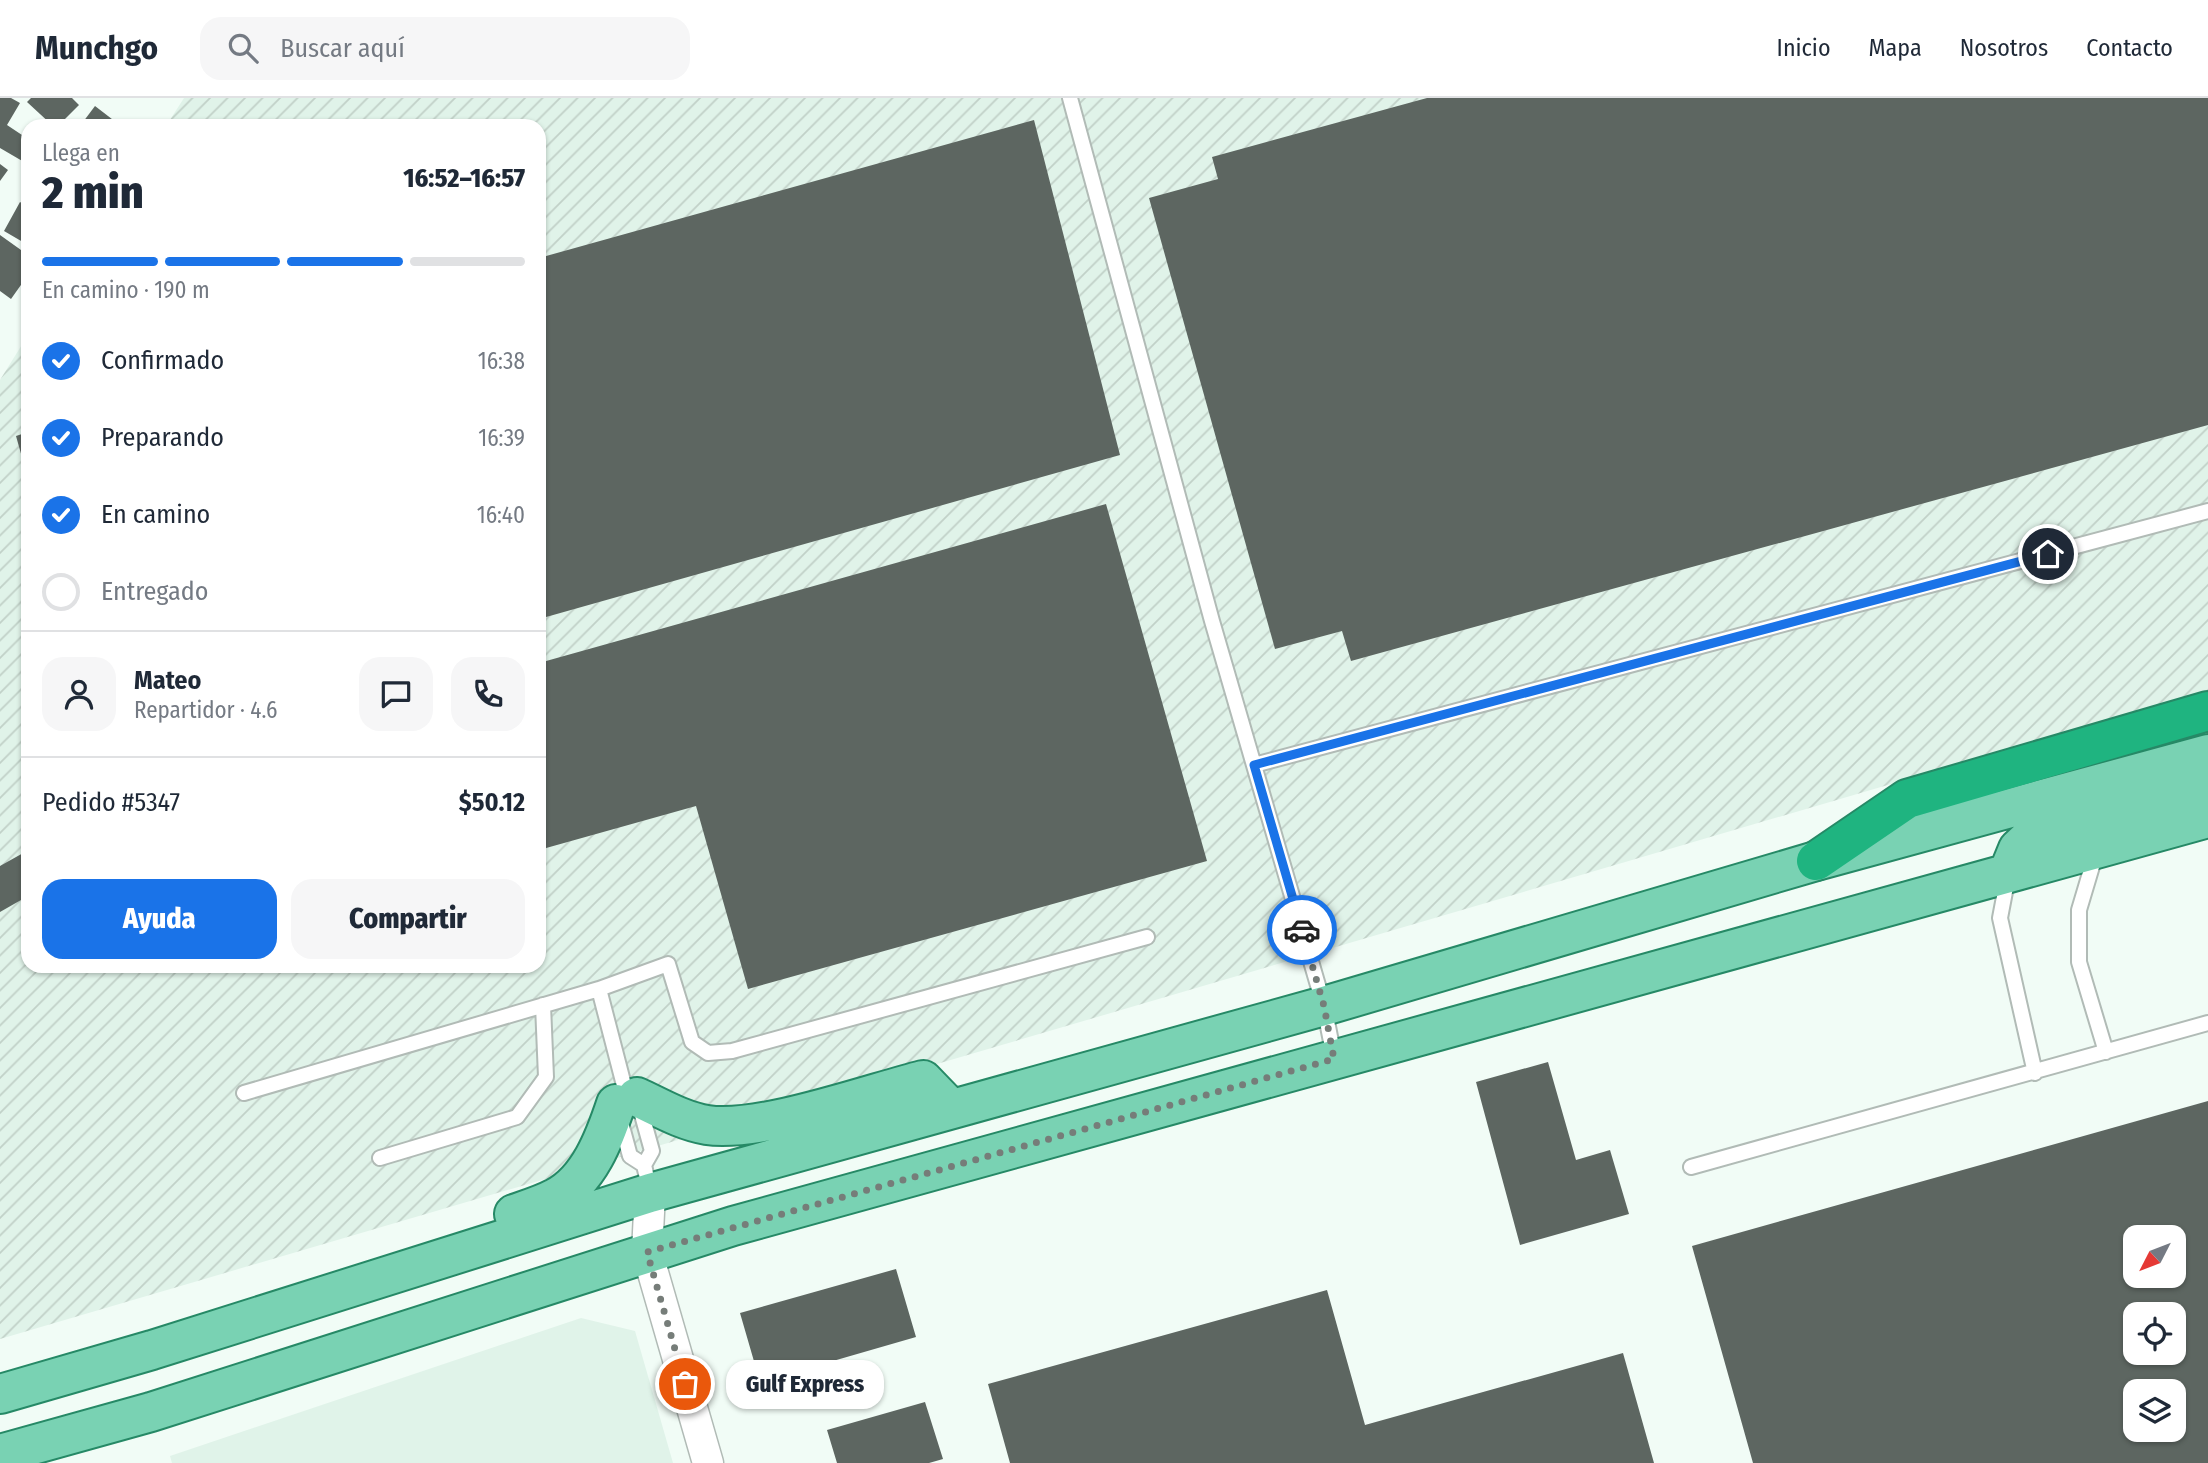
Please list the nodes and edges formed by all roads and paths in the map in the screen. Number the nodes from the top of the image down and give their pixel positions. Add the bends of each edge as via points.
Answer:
1 (1070, 98) edge
2 (2208, 511) edge
3 (2208, 711) edge
4 (2208, 754) edge
5 (1254, 765) junction
6 (2208, 780) edge
7 (2208, 818) edge
8 (2097, 848) junction
9 (1816, 861) junction
10 (2009, 871) junction
11 (1147, 937) dead end
12 (599, 989) junction
13 (543, 1005) junction
14 (1324, 1006) junction
15 (2208, 1023) edge
16 (2106, 1052) junction
17 (1334, 1059) junction
18 (2035, 1073) junction
19 (244, 1093) dead end
20 (626, 1098) junction
21 (951, 1109) junction
22 (380, 1158) dead end
23 (1691, 1167) dead end
24 (647, 1179) junction
25 (478, 1247) junction
26 (647, 1252) junction
27 (0, 1394) edge
28 (0, 1454) edge
29 (708, 1463) edge

1 - 5 lane
2 - 5 lane
3 - 9 highway via 1907,799
4 - 9 main road
5 - 14 lane
6 - 10 main road via 2036,832 2018,849
7 - 8 main road
8 - 10 main road
8 - 16 lane via 2079,910 2079,962
9 - 14 main road
10 - 17 main road
10 - 18 lane via 2000,918
11 - 12 lane via 732,1051 708,1053 692,1042 668,964
12 - 13 lane
12 - 20 lane
13 - 19 lane
13 - 22 lane via 546,1077 517,1117
14 - 17 lane
14 - 21 main road
15 - 16 lane
16 - 18 lane
17 - 26 main road
18 - 23 lane
20 - 21 main road via 707,1125 745,1125 923,1080
20 - 24 lane via 630,1156
20 - 24 lane via 652,1151
20 - 25 main road via 595,1157 576,1180 558,1197 497,1220
21 - 24 main road
24 - 25 main road
24 - 26 street
25 - 27 main road
26 - 28 main road via 151,1412
26 - 29 street

